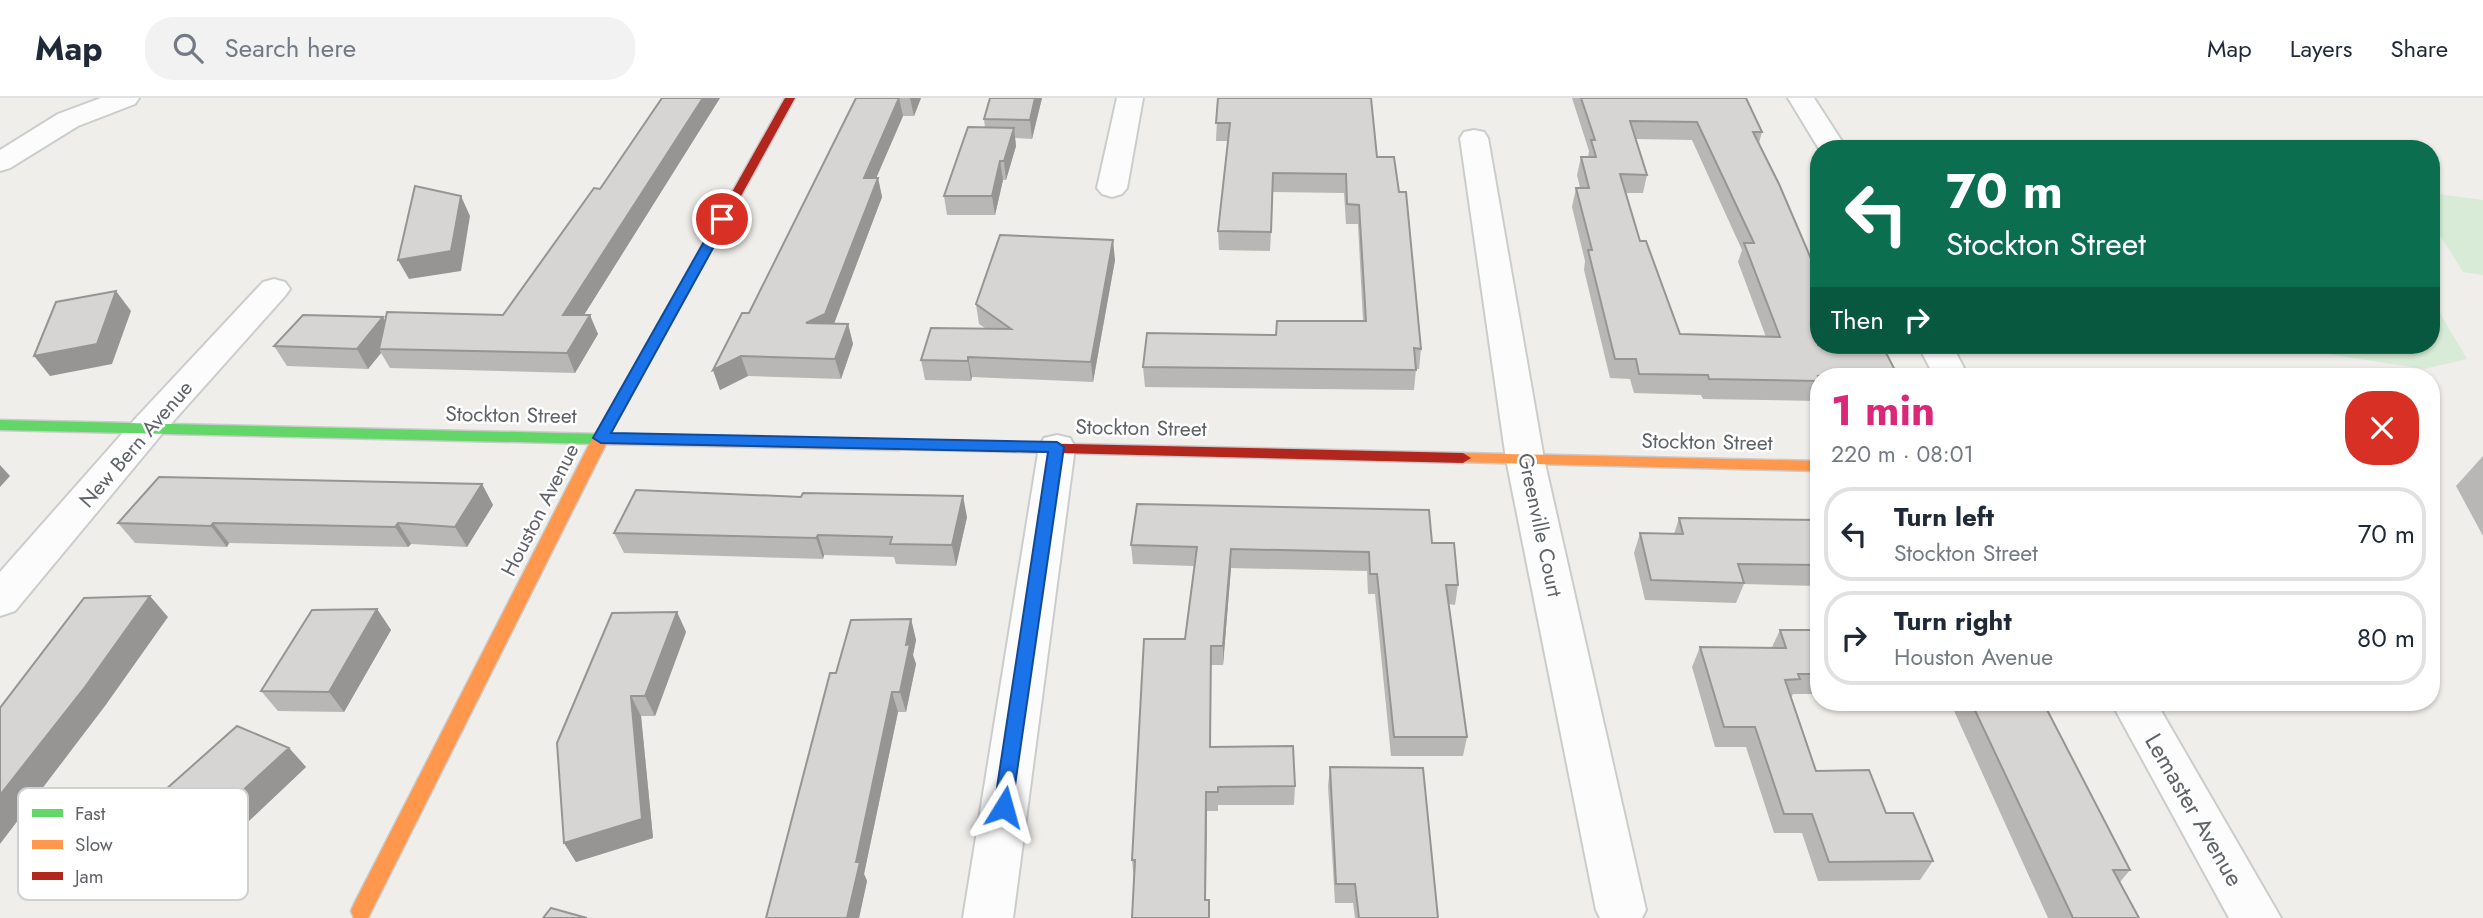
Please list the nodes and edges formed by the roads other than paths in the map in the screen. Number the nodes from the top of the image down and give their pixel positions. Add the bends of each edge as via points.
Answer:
1 (126, 98) edge
2 (790, 98) edge
3 (1130, 98) edge
4 (1801, 98) edge
5 (1474, 138) dead end
6 (1827, 140) edge
7 (0, 162) edge
8 (1112, 188) dead end
9 (274, 289) dead end
10 (0, 425) edge
11 (148, 428) junction
12 (601, 438) junction
13 (1057, 447) junction
14 (1525, 459) junction
15 (1810, 466) edge
16 (0, 600) edge
17 (2138, 711) edge
18 (1620, 910) dead end
19 (361, 911) dead end
20 (988, 918) edge
21 (2256, 918) edge

1 - 7 street via 68,120
2 - 12 street, Houston Avenue
3 - 8 street
4 - 6 street
5 - 14 street, Greenville Court
9 - 11 street, New Bern Avenue
10 - 11 street, Stockton Street
11 - 12 street, Stockton Street
11 - 16 street, New Bern Avenue
12 - 13 street, Stockton Street
12 - 19 street, Houston Avenue
13 - 14 street, Stockton Street
13 - 20 street
14 - 15 street, Stockton Street
14 - 18 street, Greenville Court
17 - 21 street, Lemaster Avenue

